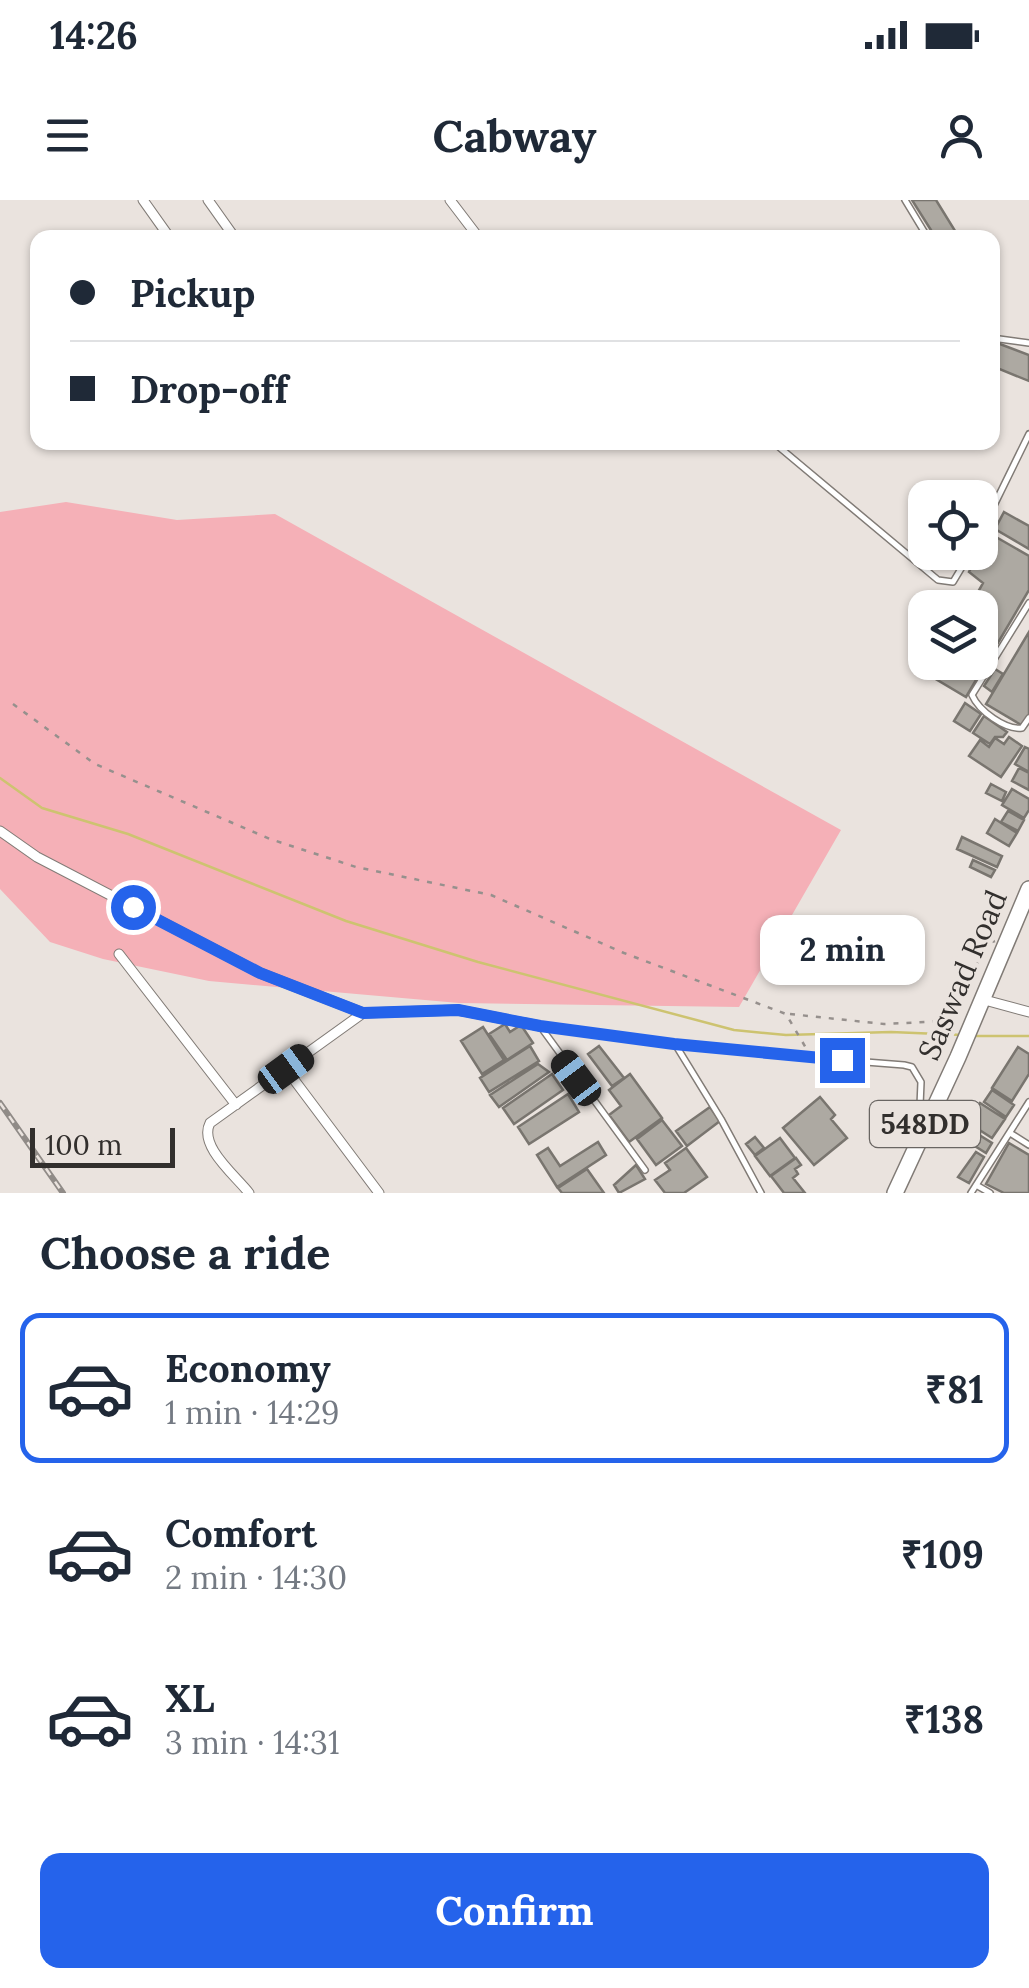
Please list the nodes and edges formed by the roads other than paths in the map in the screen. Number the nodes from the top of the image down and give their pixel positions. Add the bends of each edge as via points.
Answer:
1 (144, 200) edge
2 (208, 200) edge
3 (450, 200) edge
4 (905, 200) edge
5 (165, 230) edge
6 (230, 230) edge
7 (472, 230) edge
8 (923, 230) edge
9 (1000, 339) edge
10 (1029, 343) edge
11 (1029, 434) edge
12 (783, 450) edge
13 (998, 497) edge
14 (908, 555) edge
15 (926, 570) edge
16 (960, 570) edge
17 (1029, 603) edge
18 (1029, 718) edge
19 (0, 831) edge
20 (1029, 889) edge
21 (119, 954) dead end
22 (981, 999) junction
23 (1029, 1012) edge
24 (363, 1013) junction
25 (540, 1026) junction
26 (674, 1044) junction
27 (286, 1069) junction
28 (1029, 1102) edge
29 (236, 1104) junction
30 (1009, 1132) junction
31 (919, 1137) junction
32 (1029, 1144) edge
33 (646, 1170) dead end
34 (976, 1185) junction
35 (249, 1193) edge
36 (379, 1193) edge
37 (761, 1193) edge
38 (895, 1193) edge
39 (971, 1193) edge
40 (990, 1193) edge

1 - 5 street
2 - 6 street
3 - 7 street
4 - 8 lane
9 - 10 lane
11 - 13 lane
12 - 14 lane
15 - 16 lane via 953,582
17 - 18 lane via 972,695 1010,728 1022,728
19 - 24 street via 260,973
20 - 22 highway, Saswad Road / 548DD
21 - 29 street
22 - 23 street
22 - 31 highway, Saswad Road / 548DD
24 - 25 street via 458,1010
24 - 27 street
25 - 26 lane
25 - 33 lane
26 - 31 lane via 912,1068 921,1082
26 - 37 lane
27 - 29 street
27 - 36 street
28 - 30 lane
29 - 35 street via 206,1131 208,1143
30 - 32 lane
30 - 34 lane
31 - 38 highway, Saswad Road / 548DD
34 - 39 lane
34 - 40 lane

